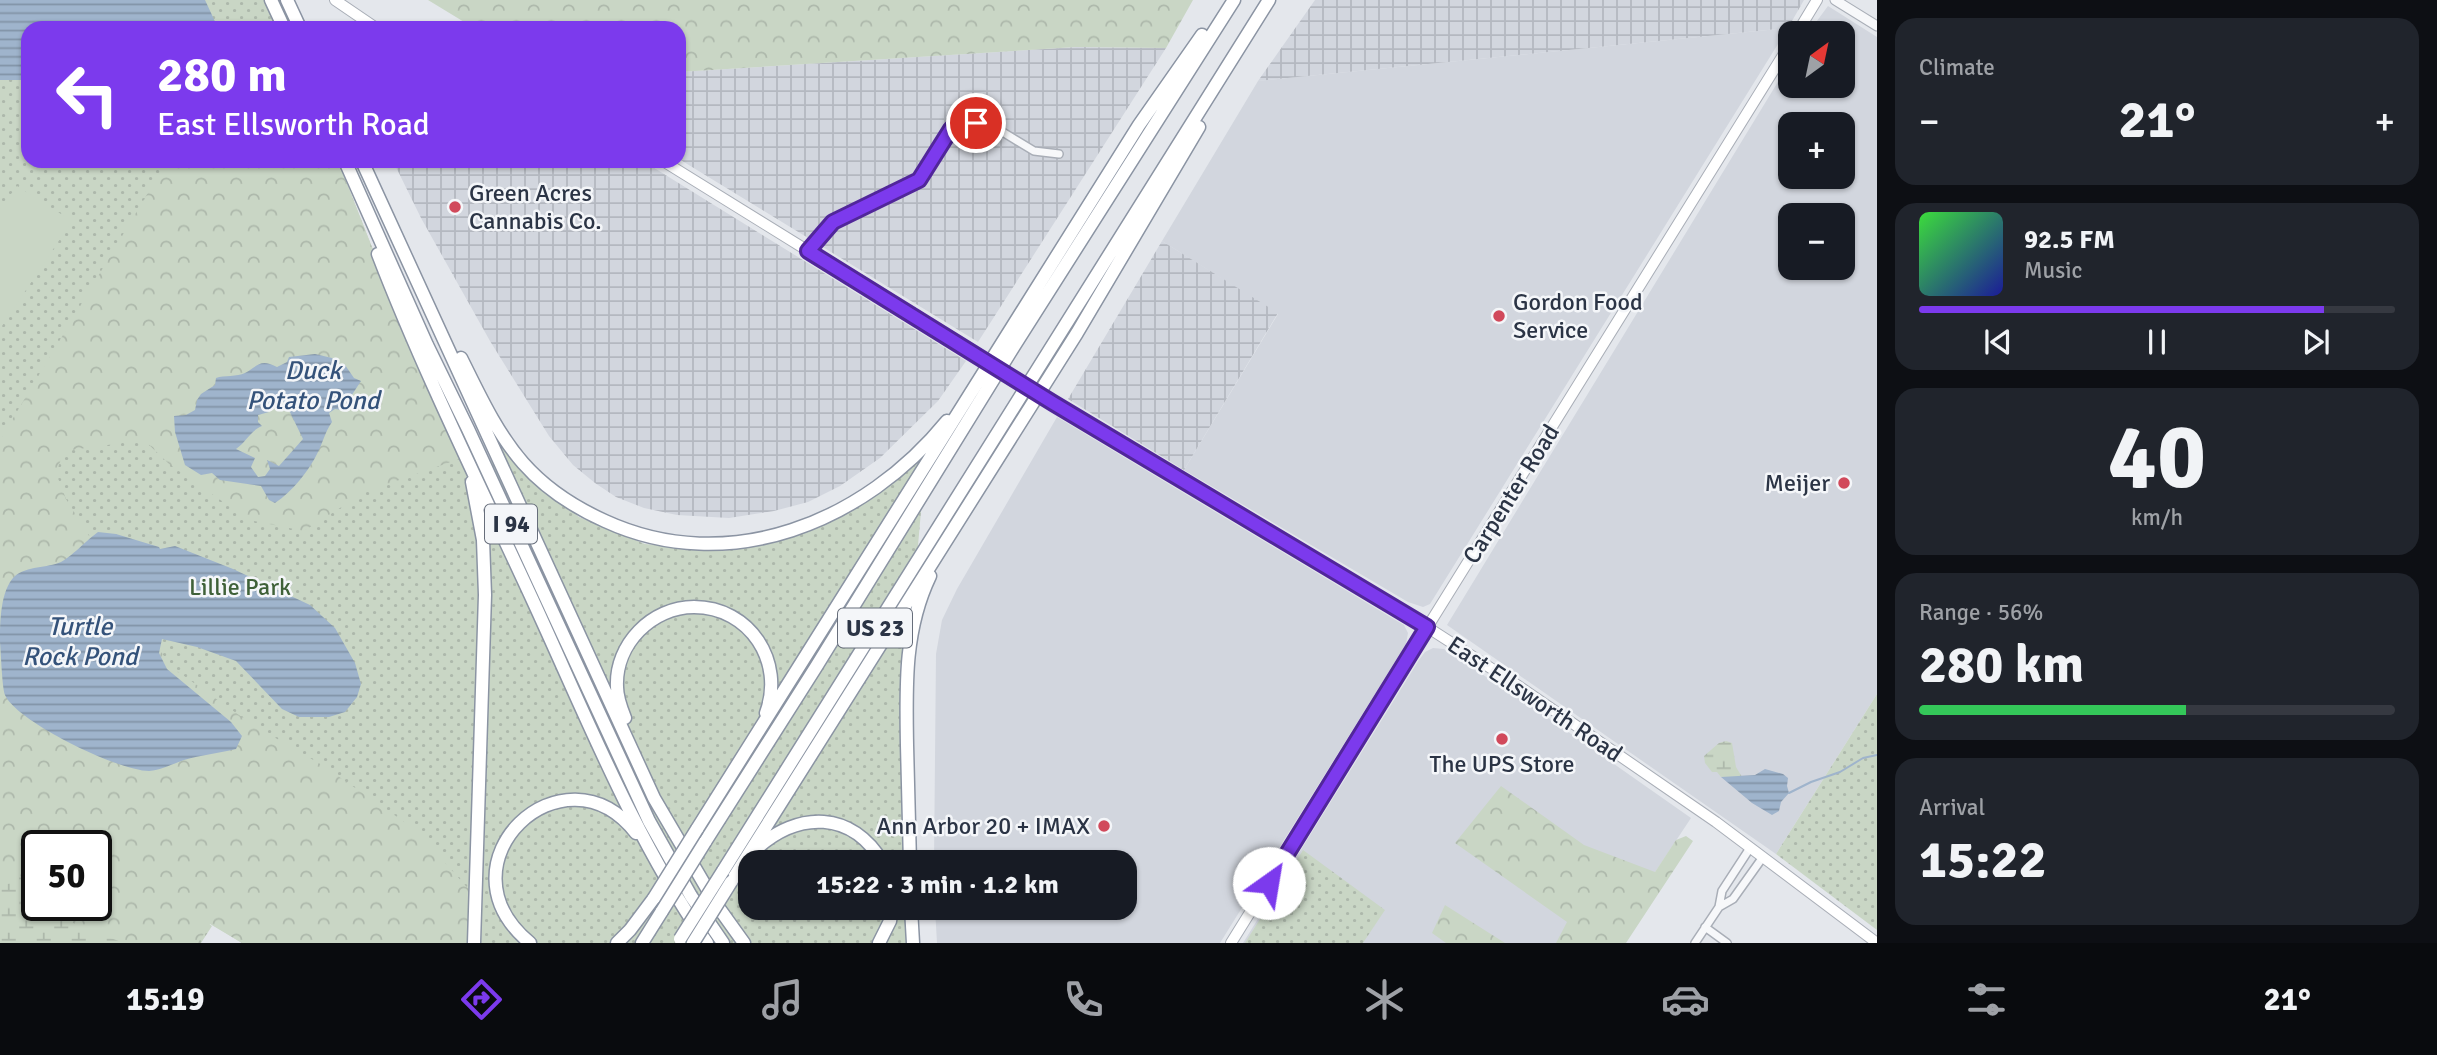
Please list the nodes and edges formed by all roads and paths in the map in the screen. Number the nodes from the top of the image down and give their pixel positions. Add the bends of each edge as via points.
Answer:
1 (271, 0) edge
2 (287, 0) edge
3 (335, 0) edge
4 (1233, 0) edge
5 (1269, 0) edge
6 (1817, 0) edge
7 (1835, 0) edge
8 (281, 21) edge
9 (297, 21) edge
10 (366, 21) edge
11 (1804, 21) edge
12 (1877, 26) edge
13 (1238, 50) junction
14 (1778, 63) edge
15 (1059, 154) dead end
16 (348, 168) edge
17 (365, 168) edge
18 (674, 168) edge
19 (363, 200) junction
20 (808, 251) junction
21 (424, 295) junction
22 (974, 388) junction
23 (460, 442) junction
24 (947, 540) junction
25 (1427, 627) junction
26 (755, 739) junction
27 (631, 747) junction
28 (649, 849) junction
29 (752, 850) edge
30 (756, 850) edge
31 (874, 850) edge
32 (910, 850) edge
33 (1756, 852) junction
34 (738, 871) edge
35 (1719, 907) junction
36 (646, 911) junction
37 (890, 920) edge
38 (912, 920) edge
39 (730, 924) junction
40 (1704, 927) junction
41 (679, 941) edge
42 (474, 943) edge
43 (530, 943) edge
44 (617, 943) edge
45 (628, 943) edge
46 (642, 943) edge
47 (694, 943) edge
48 (706, 943) edge
49 (723, 943) edge
50 (744, 943) edge
51 (752, 943) edge
52 (879, 943) edge
53 (913, 943) edge
54 (1231, 943) edge
55 (1695, 943) edge
56 (1727, 943) edge
57 (1877, 943) edge

1 - 8 highway
2 - 9 highway
3 - 10 main road
4 - 22 highway via 1209,26 1139,125
4 - 46 highway, US 23, bridge
5 - 13 highway, US 23
6 - 11 main road
7 - 12 street
13 - 24 highway via 1215,101
13 - 41 highway, US 23, bridge
14 - 25 main road, Carpenter Road
15 - 20 street via 1034,151 1001,131 976,123 951,129 919,180 833,222
16 - 19 highway, I 94
17 - 21 highway, I 94
18 - 20 main road, East Ellsworth Road
19 - 23 highway via 367,224 389,281
19 - 49 highway, I 94 via 649,821
20 - 25 main road, East Ellsworth Road, bridge
21 - 22 highway via 448,330 504,438 525,464 586,513 656,539 698,544 765,539 828,517 900,469 940,431
21 - 27 highway, I 94
22 - 26 highway
23 - 28 highway
23 - 42 highway via 480,515 485,595
24 - 29 highway
24 - 32 highway via 925,586 909,641
25 - 33 main road, East Ellsworth Road
25 - 54 main road, Carpenter Road
26 - 27 highway via 772,690 764,650 742,623 693,607 654,618 639,630 621,659 617,688
26 - 36 highway, bridge
27 - 39 highway, I 94 via 674,834
28 - 43 highway via 618,814 586,801 549,804 520,820 498,860 497,890 506,918
28 - 48 highway
30 - 31 highway via 783,828 814,821 856,833
33 - 35 street via 1722,891
33 - 35 street via 1733,899
33 - 57 main road, East Ellsworth Road
34 - 47 highway, bridge
35 - 40 street
36 - 44 highway
36 - 45 highway
37 - 52 highway
38 - 53 highway
39 - 50 highway, I 94
39 - 51 highway
40 - 55 street
40 - 56 street

